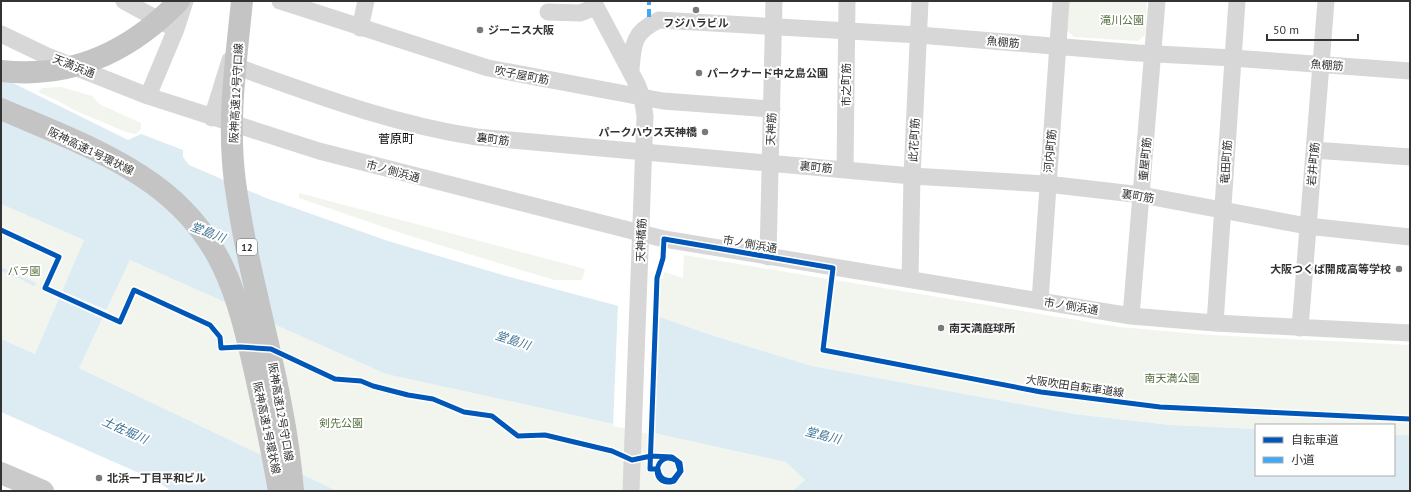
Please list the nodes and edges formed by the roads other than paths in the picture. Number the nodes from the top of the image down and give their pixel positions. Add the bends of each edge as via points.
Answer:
1 (124, 1) edge
2 (179, 1) edge
3 (185, 1) edge
4 (242, 1) edge
5 (249, 1) edge
6 (280, 1) edge
7 (366, 1) edge
8 (774, 1) edge
9 (847, 1) edge
10 (920, 1) edge
11 (1061, 1) edge
12 (1156, 1) edge
13 (1237, 1) edge
14 (1326, 1) edge
15 (594, 4) edge
16 (548, 12) dead end
17 (774, 26) junction
18 (360, 28) junction
19 (176, 29) junction
20 (846, 32) junction
21 (1, 34) edge
22 (919, 35) junction
23 (1058, 46) junction
24 (1153, 47) junction
25 (1233, 58) junction
26 (229, 64) junction
27 (1321, 64) junction
28 (631, 70) junction
29 (1, 71) edge
30 (1410, 71) edge
31 (148, 96) junction
32 (642, 98) junction
33 (1, 109) edge
34 (772, 109) junction
35 (212, 118) junction
36 (1314, 150) junction
37 (644, 153) junction
38 (1410, 157) edge
39 (769, 164) junction
40 (845, 170) junction
41 (912, 176) junction
42 (1047, 184) junction
43 (1142, 195) junction
44 (1223, 211) junction
45 (1307, 226) junction
46 (641, 233) junction
47 (1410, 237) edge
48 (768, 257) junction
49 (910, 279) junction
50 (1040, 301) junction
51 (1131, 316) junction
52 (1216, 323) junction
53 (1300, 328) junction
54 (1410, 333) edge
55 (1, 473) edge
56 (43, 491) edge
57 (279, 491) edge
58 (293, 491) edge
59 (631, 491) edge

1 - 19 street
2 - 29 highway, bridge via 146,31 108,55 48,70
3 - 19 street
4 - 58 highway, 阪神高速12号守口線 / 12, bridge via 232,113 235,181 279,397
5 - 26 street
6 - 18 street, 吹子屋町筋
7 - 18 street
8 - 17 street, 天神筋
9 - 20 street, 市之町筋
10 - 22 street, 此花町筋
11 - 23 street, 河内町筋
12 - 24 street, 壷屋町筋
13 - 25 street, 竜田町筋
14 - 27 street, 岩井町筋
15 - 16 street via 580,13
15 - 28 street, 天神橋筋
17 - 20 street, 魚棚筋
17 - 28 street, 魚棚筋 via 659,20 649,24 634,42
17 - 34 street, 天神筋
18 - 32 street, 吹子屋町筋 via 488,68
19 - 31 street
20 - 22 street, 魚棚筋
20 - 40 street, 市之町筋
21 - 31 street, 天満浜通 via 47,56
22 - 23 street, 魚棚筋
22 - 41 street, 此花町筋
23 - 24 street, 魚棚筋
23 - 42 street, 河内町筋
24 - 25 street, 魚棚筋
24 - 43 street, 壷屋町筋
25 - 27 street, 魚棚筋
25 - 44 street, 竜田町筋
26 - 35 street
26 - 37 street, 裏町筋 via 365,112 446,133
27 - 30 street, 魚棚筋
27 - 36 street, 岩井町筋
28 - 32 street, 天神橋筋
31 - 35 street, 市ノ側浜通
32 - 34 street, 吹子屋町筋
32 - 37 street, 天神橋筋 via 646,116
33 - 57 highway, 阪神高速1号環状線, bridge via 107,157 141,176 188,213 208,238 229,278 239,306
34 - 39 street, 天神筋
35 - 46 street, 市ノ側浜通 via 327,153
36 - 38 street
36 - 45 street, 岩井町筋
37 - 39 street, 裏町筋
37 - 46 street, 天神橋筋
39 - 40 street, 裏町筋
39 - 48 street, 天神筋
40 - 41 street, 裏町筋
41 - 42 street, 裏町筋
41 - 49 street, 此花町筋
42 - 43 street, 裏町筋
42 - 50 street, 河内町筋
43 - 44 street, 裏町筋
43 - 51 street, 壷屋町筋
44 - 45 street, 裏町筋
44 - 52 street, 竜田町筋
45 - 47 street, 裏町筋
45 - 53 street, 岩井町筋
46 - 48 street, 市ノ側浜通
46 - 59 street, 天神橋筋
48 - 49 street, 市ノ側浜通
49 - 50 street, 市ノ側浜通
50 - 51 street, 市ノ側浜通
51 - 52 street, 市ノ側浜通
52 - 53 street, 市ノ側浜通
53 - 54 street, 市ノ側浜通
55 - 56 main road

